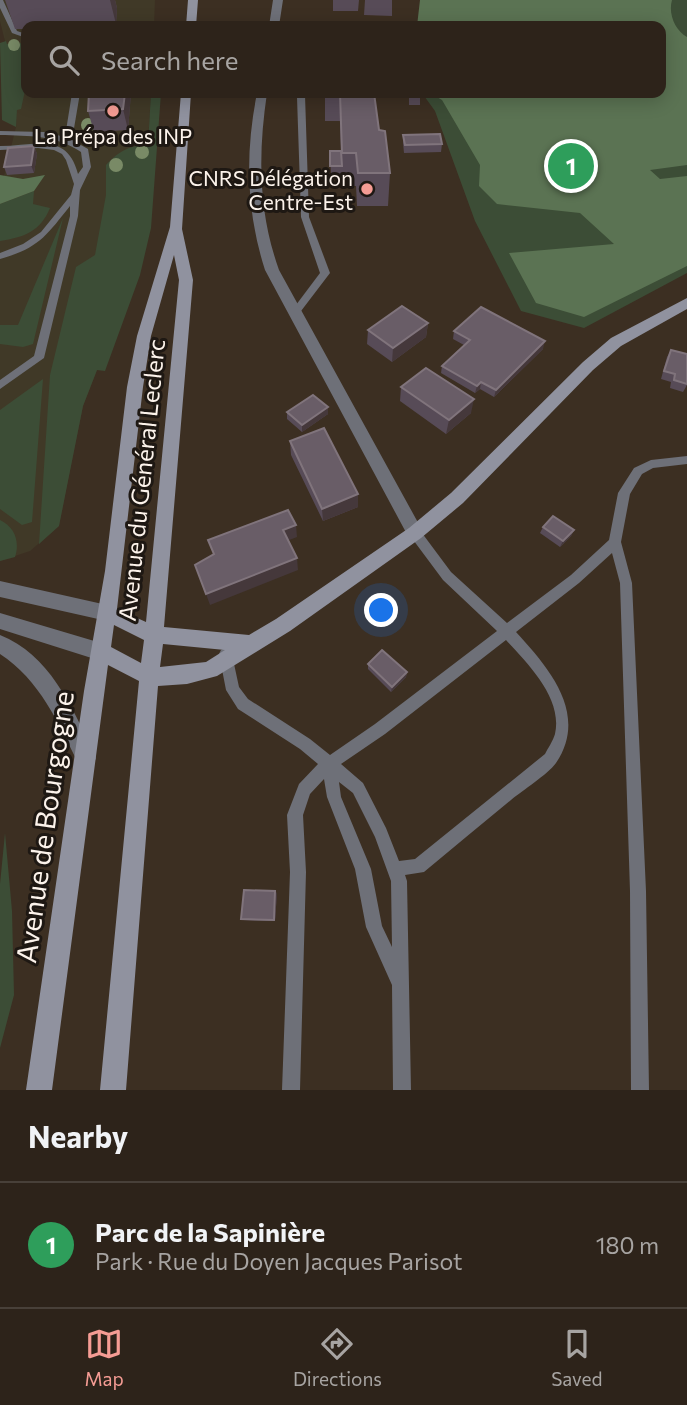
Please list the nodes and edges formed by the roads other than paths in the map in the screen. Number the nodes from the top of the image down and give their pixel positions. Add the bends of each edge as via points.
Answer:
1 (1, 0) edge
2 (193, 0) edge
3 (278, 0) edge
4 (191, 21) edge
5 (275, 21) edge
6 (21, 34) edge
7 (75, 98) edge
8 (186, 98) edge
9 (262, 98) edge
10 (301, 98) edge
11 (0, 133) edge
12 (69, 139) junction
13 (0, 148) edge
14 (77, 183) junction
15 (73, 197) junction
16 (176, 227) junction
17 (0, 256) edge
18 (687, 303) edge
19 (295, 313) junction
20 (0, 385) edge
21 (687, 460) edge
22 (415, 533) junction
23 (615, 542) junction
24 (0, 589) edge
25 (107, 613) junction
26 (0, 621) edge
27 (505, 632) junction
28 (154, 635) junction
29 (0, 644) edge
30 (225, 650) junction
31 (101, 652) junction
32 (150, 677) junction
33 (86, 758) junction
34 (329, 764) junction
35 (394, 869) junction
36 (400, 983) junction
37 (39, 1090) edge
38 (113, 1090) edge
39 (291, 1090) edge
40 (402, 1090) edge
41 (640, 1090) edge

1 - 6 lane via 14,32
2 - 4 main road
3 - 5 street
7 - 12 lane
8 - 16 main road, Avenue du Général Leclerc
9 - 19 street via 254,208 263,247
10 - 19 lane via 306,216 325,273
11 - 12 lane via 35,132
12 - 14 lane via 85,151 87,167
13 - 14 lane via 57,148 71,161
14 - 15 lane
15 - 17 lane via 27,247
15 - 20 lane via 74,216 39,358
16 - 25 main road, Avenue du Général Leclerc via 135,387
16 - 28 main road, Avenue du Général Leclerc via 186,280
18 - 22 main road via 648,322 598,358 457,498
19 - 22 street
21 - 23 lane via 651,464 638,471 624,493
22 - 27 lane via 445,573
22 - 30 main road via 283,625 249,644
23 - 27 lane
23 - 41 lane via 626,583
24 - 25 street
25 - 28 main road, Avenue du Général Leclerc
25 - 31 main road, Avenue de Bourgogne
26 - 31 street
27 - 34 lane
27 - 35 lane via 557,692 564,718 563,740 550,759 418,866
28 - 30 main road
28 - 32 main road
29 - 33 street via 29,663 43,679
30 - 32 main road via 210,670
30 - 34 lane via 233,690 243,704
31 - 32 main road, Avenue du Général Leclerc
31 - 33 main road, Avenue de Bourgogne
32 - 38 main road
33 - 37 main road, Avenue de Bourgogne
34 - 35 lane via 358,788
34 - 36 lane via 334,797 363,869 374,927
34 - 39 lane via 304,789 295,815 298,872
35 - 36 lane via 399,881
36 - 40 lane

